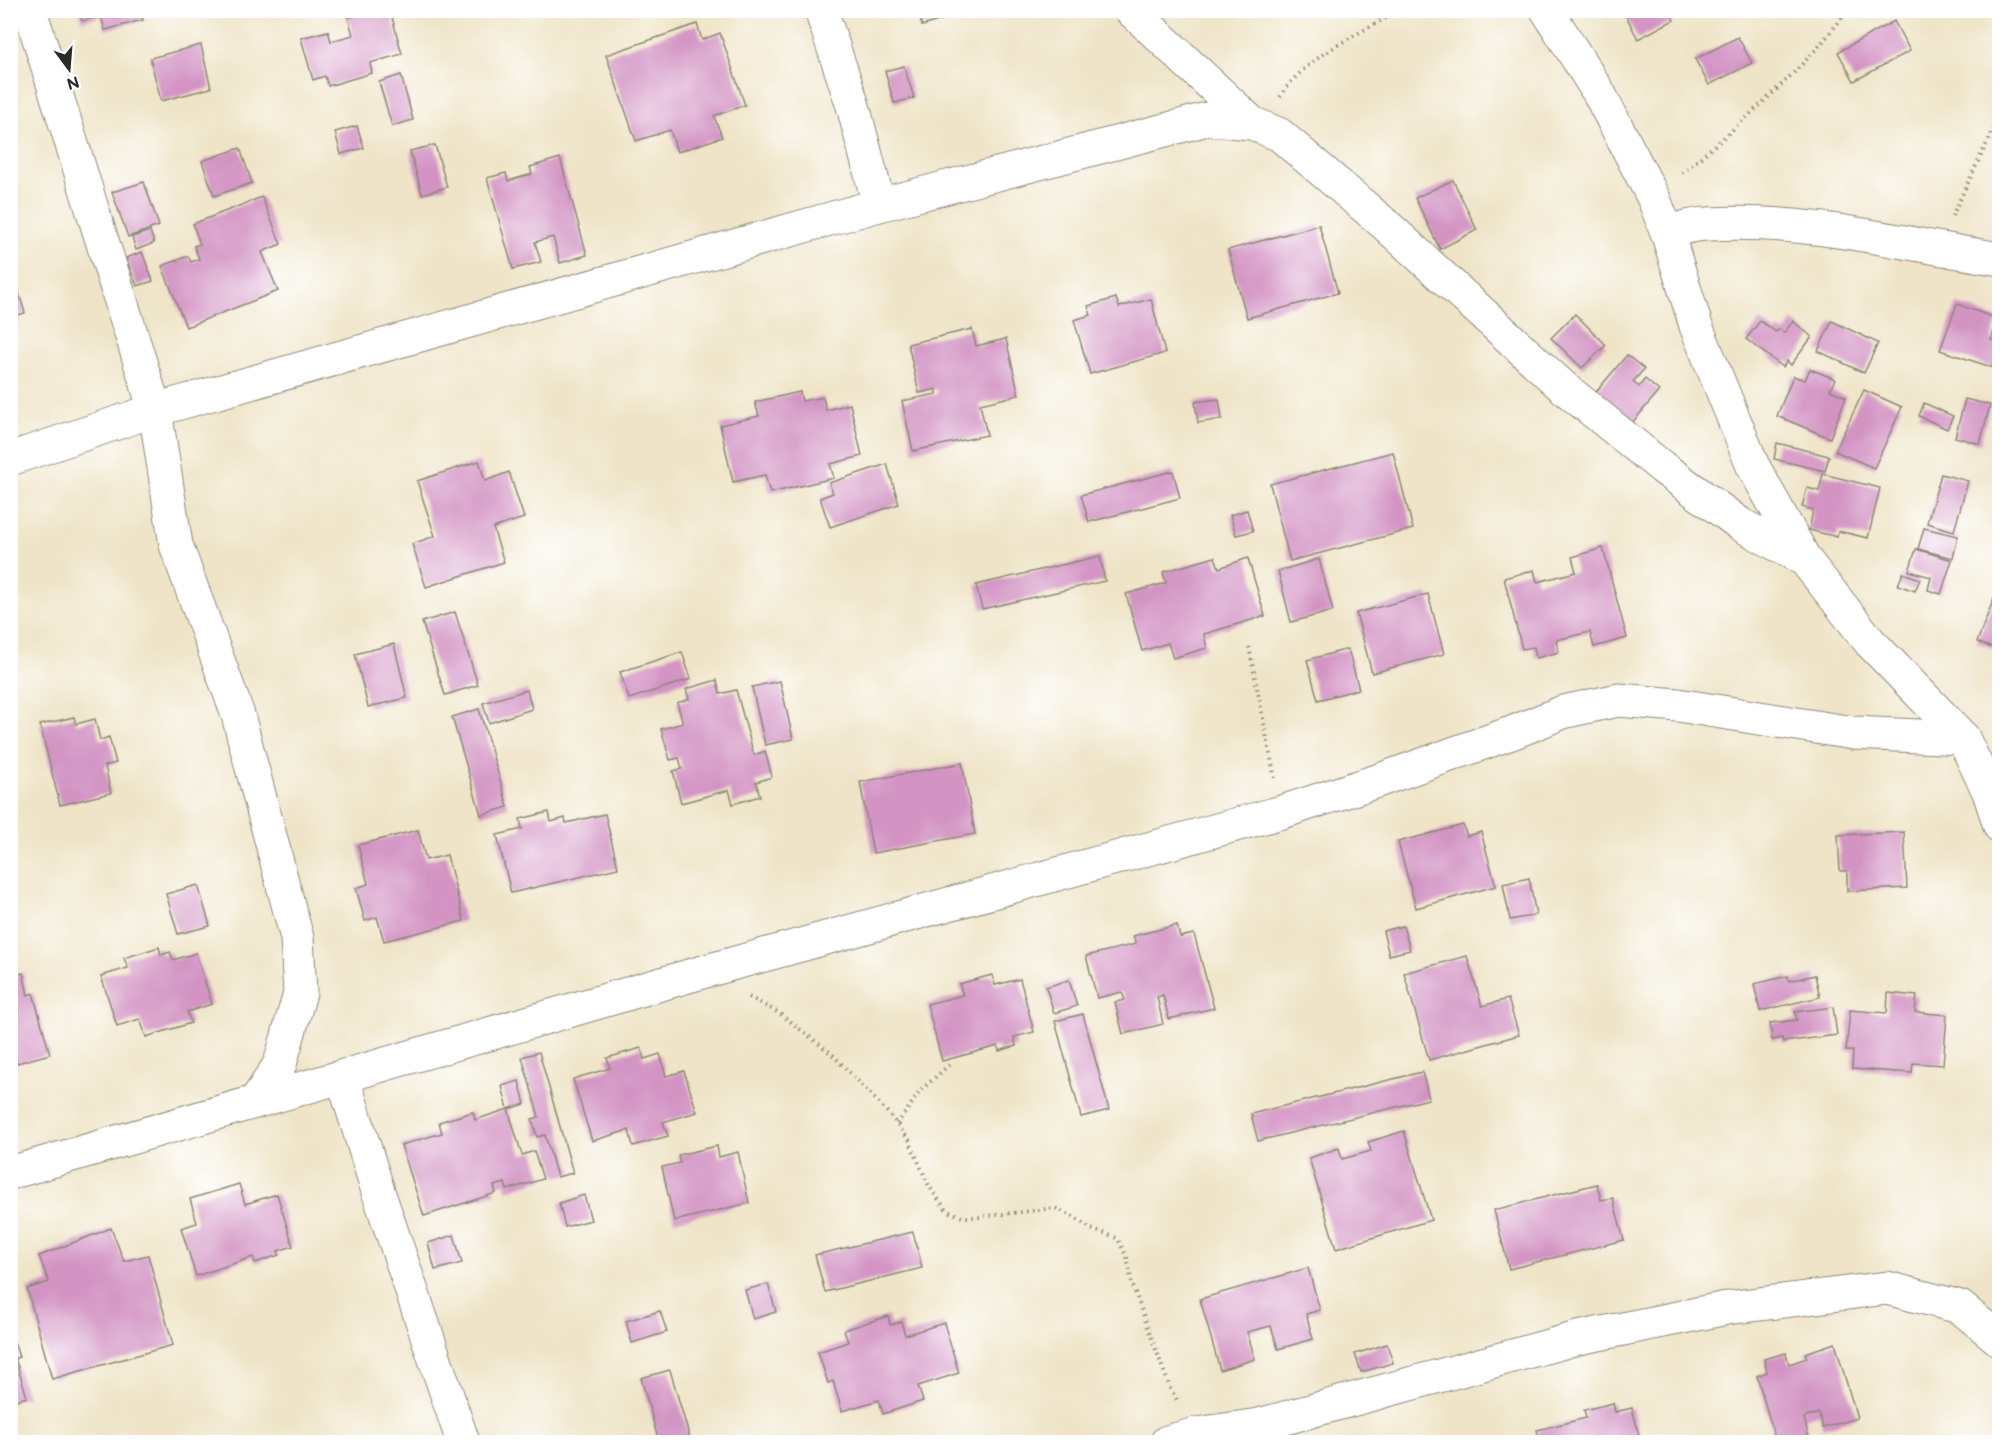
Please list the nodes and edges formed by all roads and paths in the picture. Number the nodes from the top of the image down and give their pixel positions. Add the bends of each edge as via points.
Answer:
1 (30, 10) edge
2 (821, 10) edge
3 (1131, 10) edge
4 (1400, 10) edge
5 (1547, 10) edge
6 (1848, 10) edge
7 (2000, 116) edge
8 (1260, 126) junction
9 (1653, 197) junction
10 (879, 205) junction
11 (1667, 232) junction
12 (1935, 249) junction
13 (2000, 260) edge
14 (155, 410) junction
15 (10, 459) edge
16 (1805, 560) junction
17 (1249, 647) dead end
18 (1963, 738) junction
19 (1282, 812) junction
20 (2000, 826) edge
21 (699, 973) junction
22 (949, 1065) dead end
23 (343, 1078) junction
24 (256, 1101) junction
25 (897, 1124) junction
26 (10, 1173) edge
27 (2000, 1340) edge
28 (1181, 1438) edge
29 (462, 1443) edge

1 - 14 street
2 - 10 street via 853,106
3 - 8 street
4 - 8 path via 1342,43 1296,77
5 - 9 street via 1599,93
6 - 9 path via 1781,85
7 - 12 path
8 - 10 street via 1207,118
8 - 16 street via 1280,135 1378,218 1562,386 1663,468 1740,524
9 - 11 street
10 - 14 street
11 - 12 street via 1706,224 1769,223
11 - 16 street via 1696,326 1748,453
12 - 13 street
14 - 15 street
14 - 24 street via 176,545 238,715 297,938 300,993 280,1064
16 - 18 street via 1870,642
17 - 19 path
18 - 19 street via 1853,733 1678,705 1618,700 1563,712
18 - 20 street via 1989,792
19 - 21 street
21 - 23 street
21 - 25 path via 779,1013 832,1054
22 - 25 path via 922,1089
23 - 24 street
23 - 29 street
24 - 26 street
25 - 28 path via 909,1140 929,1186 947,1211 979,1217 1055,1208 1091,1229 1117,1238 1127,1257 1132,1284 1170,1388
27 - 28 street via 1960,1307 1887,1288 1726,1308 1578,1338 1259,1425

